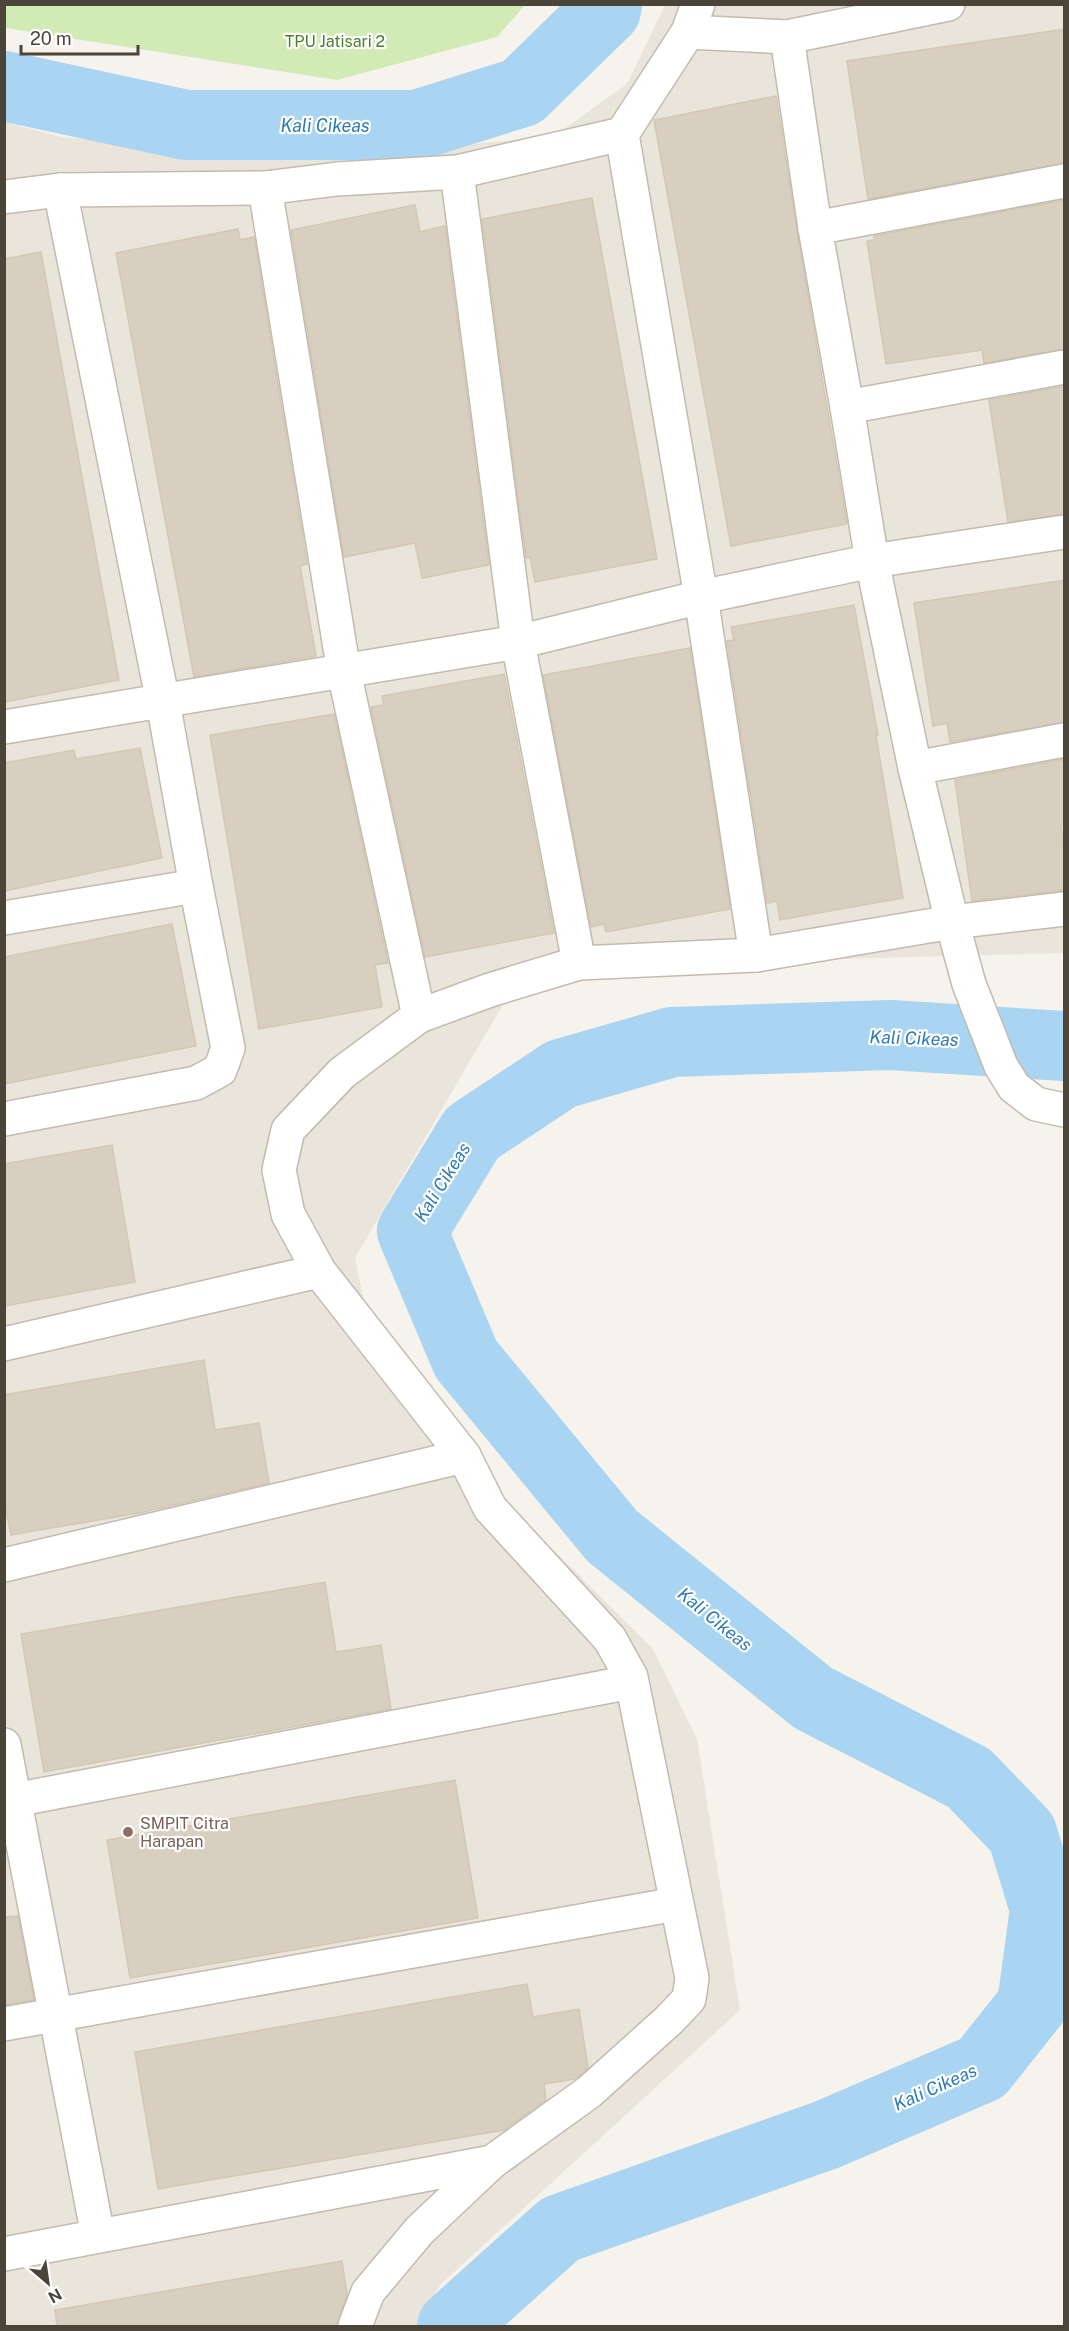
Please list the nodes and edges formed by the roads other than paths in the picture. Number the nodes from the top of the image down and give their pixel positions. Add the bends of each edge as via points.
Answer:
1 (948, 4) edge
2 (693, 18) edge
3 (787, 37) junction
4 (622, 134) junction
5 (457, 172) junction
6 (1065, 181) edge
7 (265, 188) junction
8 (60, 190) junction
9 (4, 197) edge
10 (815, 228) junction
11 (1065, 367) edge
12 (847, 407) junction
13 (1065, 532) edge
14 (872, 561) junction
15 (701, 597) junction
16 (518, 642) junction
17 (344, 672) junction
18 (163, 702) junction
19 (4, 727) edge
20 (1065, 740) edge
21 (915, 768) junction
22 (195, 886) junction
23 (1065, 909) edge
24 (4, 918) edge
25 (952, 922) junction
26 (756, 955) junction
27 (579, 963) junction
28 (419, 1016) junction
29 (1065, 1110) edge
30 (4, 1119) edge
31 (319, 1271) junction
32 (4, 1344) edge
33 (464, 1456) junction
34 (4, 1565) edge
35 (631, 1682) junction
36 (4, 1745) edge
37 (9, 1801) edge
38 (676, 1904) junction
39 (56, 2015) junction
40 (4, 2024) edge
41 (492, 2162) junction
42 (98, 2236) junction
43 (4, 2254) edge
44 (355, 2326) edge

1 - 3 street
2 - 3 street
2 - 4 street
3 - 10 street
4 - 5 street
4 - 15 street
5 - 7 street
5 - 16 street
6 - 10 street
7 - 8 street
7 - 17 street
8 - 9 street
8 - 18 street
10 - 12 street
11 - 12 street
12 - 14 street
13 - 14 street
14 - 15 street
14 - 21 street
15 - 16 street
15 - 26 street
16 - 17 street
16 - 27 street
17 - 18 street
17 - 28 street
18 - 19 street
18 - 22 street
20 - 21 street
21 - 25 street
22 - 24 street
22 - 30 street via 228,1048 220,1070 196,1083
23 - 25 street
25 - 26 street
25 - 29 street via 969,984 1001,1066 1014,1087 1036,1104
26 - 27 street
27 - 28 street
28 - 31 street via 342,1073 288,1130 279,1170 288,1214
31 - 32 street
31 - 33 street
33 - 34 street
33 - 35 street via 490,1508 610,1639
35 - 37 street
35 - 38 street
36 - 37 street
37 - 39 street
38 - 39 street
38 - 41 street via 692,1978 689,1999 589,2092
39 - 40 street
39 - 42 street
41 - 42 street
41 - 44 street via 419,2231 368,2292
42 - 43 street

